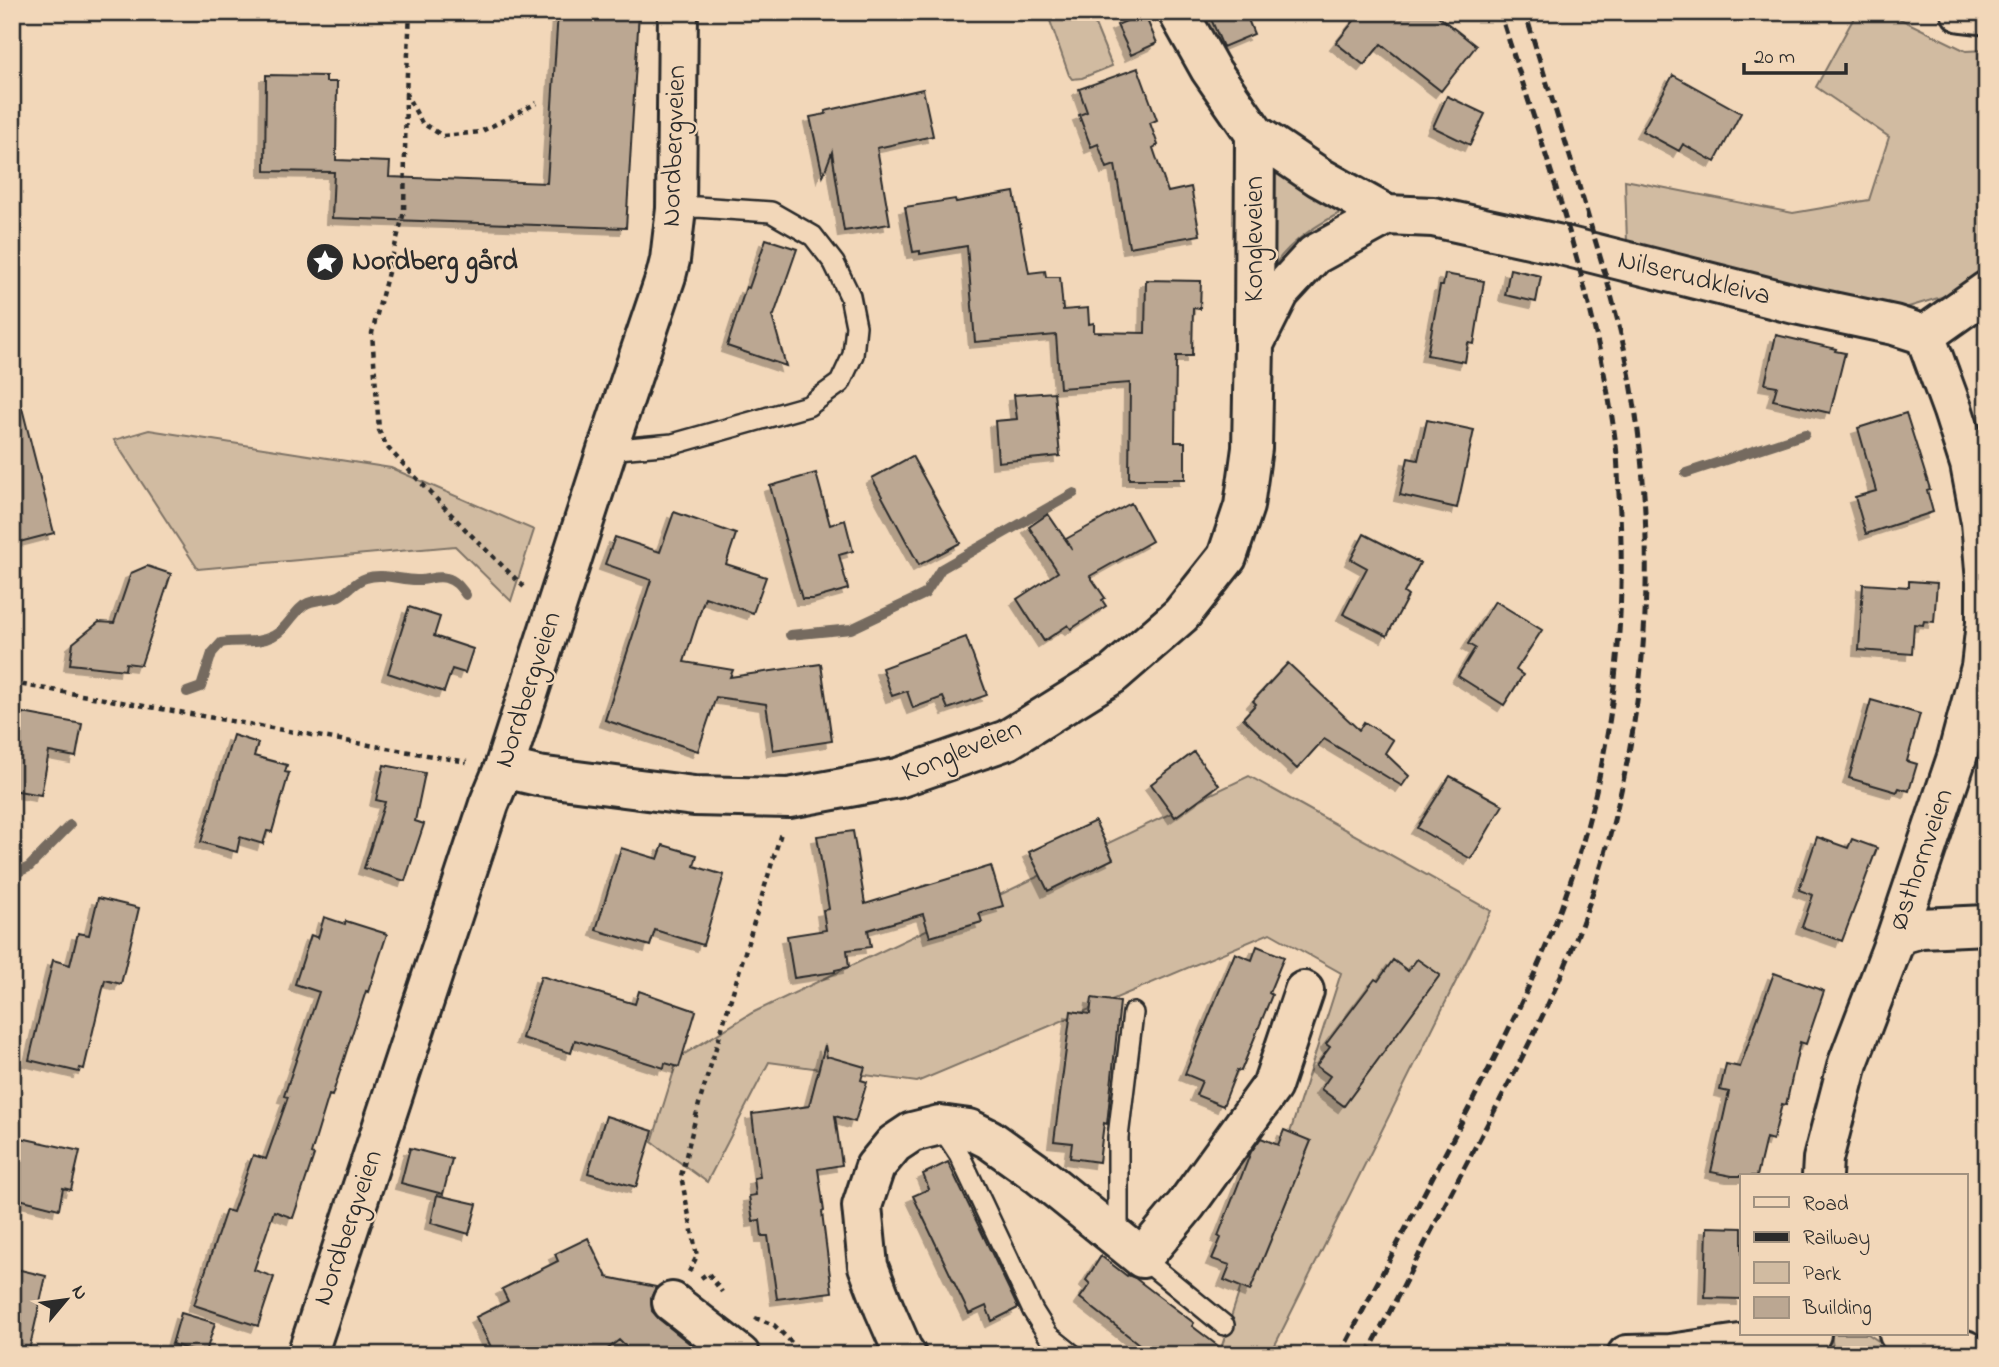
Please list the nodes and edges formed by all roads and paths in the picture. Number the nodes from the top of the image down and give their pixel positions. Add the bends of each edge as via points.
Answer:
1 (410, 12) edge
2 (458, 12) edge
3 (678, 12) edge
4 (1178, 12) edge
5 (1961, 12) edge
6 (1987, 15) edge
7 (526, 19) dead end
8 (406, 94) junction
9 (537, 103) dead end
10 (1255, 134) junction
11 (676, 209) junction
12 (1387, 215) junction
13 (1987, 291) edge
14 (1925, 335) junction
15 (1254, 344) junction
16 (607, 450) junction
17 (553, 616) junction
18 (12, 683) edge
19 (504, 768) junction
20 (789, 798) junction
21 (1987, 925) edge
22 (1897, 935) junction
23 (1304, 992) dead end
24 (1133, 1013) dead end
25 (940, 1125) junction
26 (1822, 1174) edge
27 (1130, 1249) junction
28 (723, 1292) dead end
29 (672, 1302) junction
30 (750, 1316) dead end
31 (1224, 1325) dead end
32 (1799, 1336) edge
33 (1814, 1336) edge
34 (1904, 1336) edge
35 (1971, 1349) edge
36 (307, 1355) edge
37 (740, 1355) edge
38 (804, 1355) edge
39 (906, 1355) edge
40 (1073, 1355) edge
41 (1627, 1355) edge
42 (1820, 1355) edge

1 - 8 path
2 - 7 path
3 - 11 street, Nordbergveien
4 - 10 street, Kongleveien
5 - 6 street
8 - 9 path via 422,123 443,136 480,132
8 - 17 path via 404,212 372,334 379,430 387,447
10 - 12 street, Kongleveien
10 - 15 street, Kongleveien
11 - 16 street, Nordbergveien via 659,300
11 - 16 lane via 771,212 813,236 834,263 850,296 856,326 853,355 840,383 808,406 673,444
12 - 14 street, Nilserudkleiva via 1433,217 1557,244
12 - 15 street, Kongleveien via 1314,255 1280,292
13 - 14 street
14 - 22 street, Østhornveien via 1970,464 1981,522 1986,623 1981,667 1957,758
15 - 20 street, Kongleveien via 1252,448 1244,506 1227,557 1181,615 1113,674 1007,740 898,778
16 - 17 street, Nordbergveien
17 - 19 street, Nordbergveien
18 - 19 path
19 - 20 street, Kongleveien via 694,796
19 - 36 street, Nordbergveien
20 - 29 path via 681,1176 697,1256
21 - 22 street via 1921,928
22 - 26 street, Østhornveien via 1848,1063
23 - 27 street via 1272,1086 1186,1205
24 - 27 lane via 1118,1137
25 - 27 street via 969,1129 989,1139
25 - 39 street via 912,1132 894,1144 875,1167 862,1206 868,1266
25 - 40 lane via 964,1164 1033,1311 1048,1335
27 - 31 lane
28 - 29 path via 708,1273
29 - 37 street
30 - 38 path via 774,1325
32 - 41 street via 1670,1354
33 - 42 street
34 - 35 street

